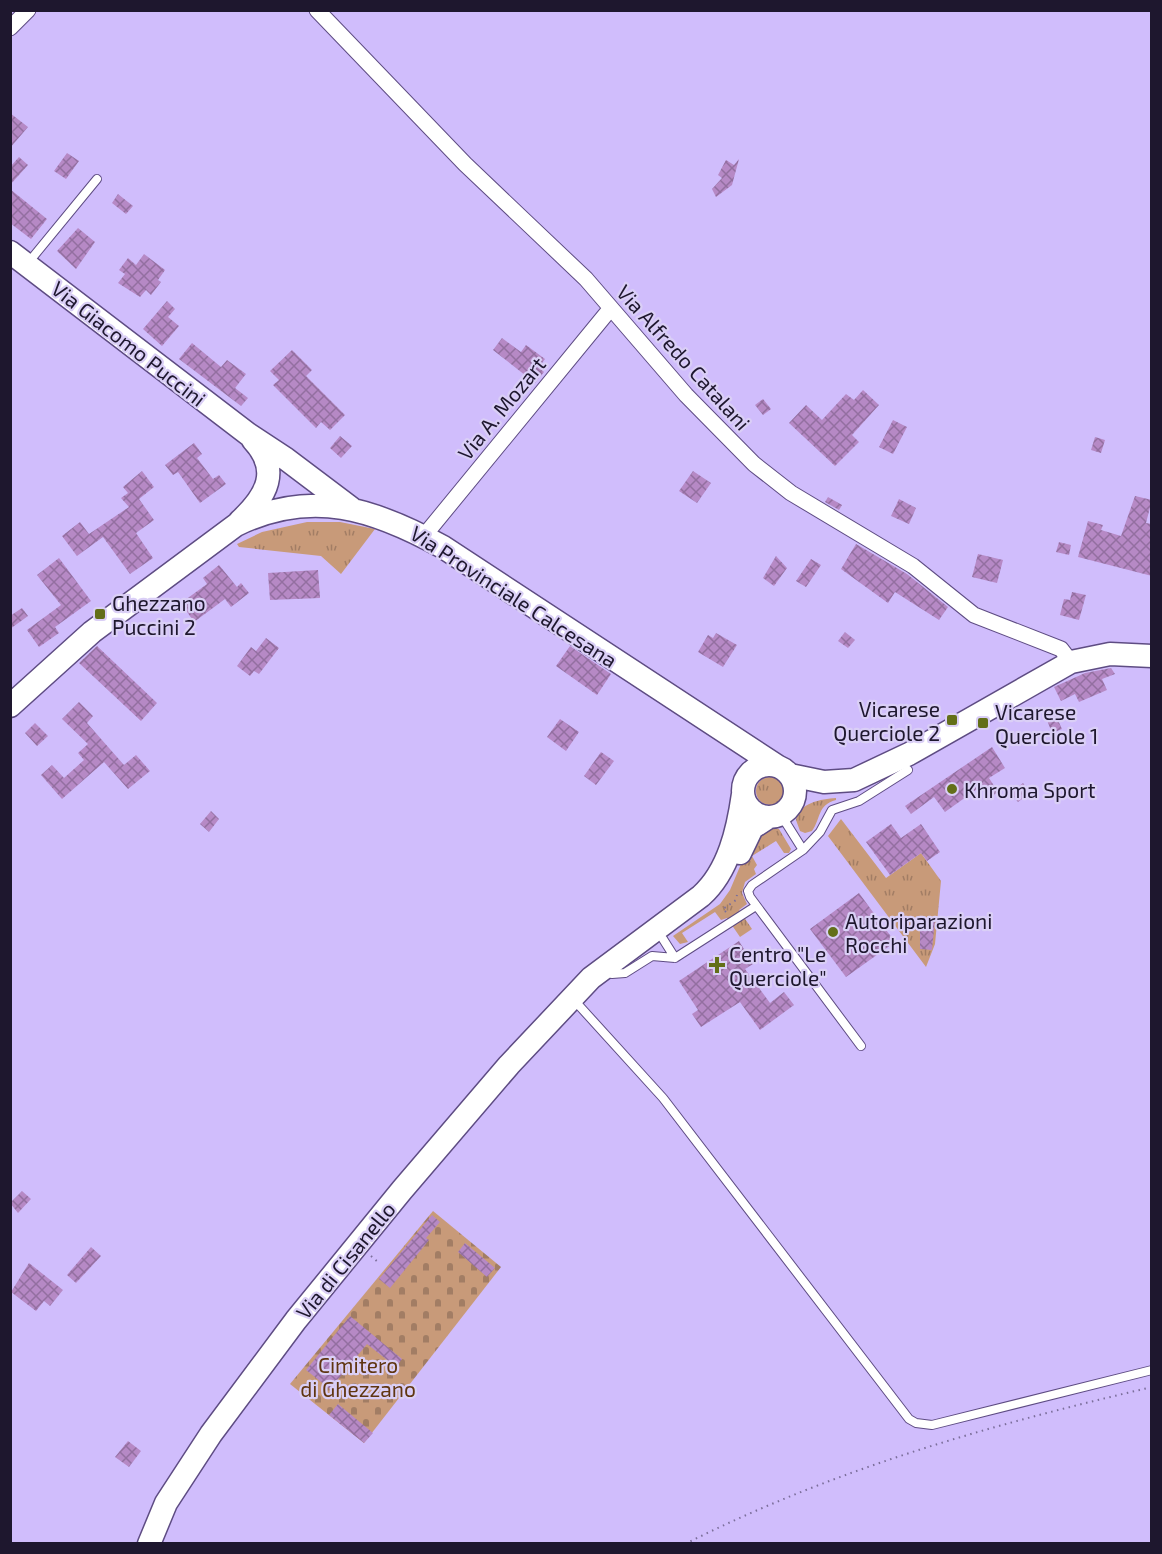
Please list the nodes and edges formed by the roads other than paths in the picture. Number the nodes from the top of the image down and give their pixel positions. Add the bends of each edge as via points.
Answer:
1 (28, 10) edge
2 (317, 10) edge
3 (10, 28) edge
4 (97, 179) dead end
5 (19, 258) edge
6 (611, 308) junction
7 (278, 461) junction
8 (351, 507) junction
9 (286, 509) junction
10 (236, 525) junction
11 (424, 536) junction
12 (1152, 657) edge
13 (1071, 663) junction
14 (10, 706) edge
15 (710, 724) junction
16 (908, 762) junction
17 (784, 771) junction
18 (745, 786) junction
19 (780, 812) junction
20 (803, 850) junction
21 (756, 906) junction
22 (667, 941) junction
23 (573, 999) junction
24 (861, 1046) dead end
25 (1152, 1370) edge
26 (149, 1544) edge

1 - 3 street
2 - 6 street, Via Alfredo Catalani
4 - 5 lane
5 - 7 main road, Via Giacomo Puccini
6 - 11 street, Via A. Mozart
6 - 13 street, Via Alfredo Catalani via 714,426 776,482 908,563 974,615 1061,650
7 - 8 main road, Via Giacomo Puccini
7 - 9 main road, Via Giacomo Puccini
7 - 10 main road via 264,493
8 - 9 main road, Via Provinciale Calcesana
8 - 11 main road, Via Provinciale Calcesana
9 - 10 main road, Via Provinciale Calcesana
10 - 14 main road, Via Provinciale Calcesana via 92,632
11 - 15 main road, Via Provinciale Calcesana via 494,578
12 - 13 main road via 1110,654
13 - 16 main road
15 - 17 main road, Via Provinciale Calcesana
15 - 18 main road, Via Provinciale Calcesana via 740,754
16 - 17 main road via 843,782 824,782
16 - 19 main road via 856,790 820,795
16 - 20 lane via 860,801 832,810 820,832
17 - 18 main road via 761,766
17 - 19 main road via 795,789
18 - 19 main road via 749,808
18 - 22 main road, Via di Cisanello via 731,844 716,878
19 - 20 lane
19 - 22 main road, Via di Cisanello via 750,830 717,897
20 - 21 lane via 751,886 749,896
21 - 22 lane
21 - 24 lane
22 - 23 main road, Via di Cisanello
22 - 23 main road, Via di Cisanello via 591,978
23 - 25 lane via 663,1098 909,1419 932,1425
23 - 26 main road, Via di Cisanello via 509,1065 296,1320 176,1485

